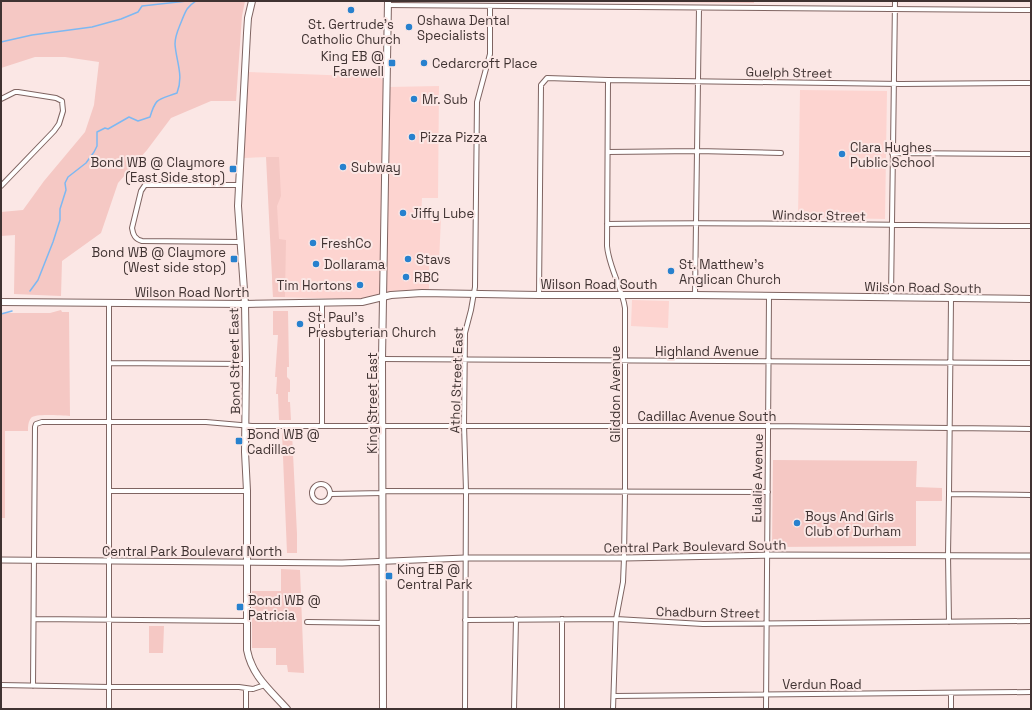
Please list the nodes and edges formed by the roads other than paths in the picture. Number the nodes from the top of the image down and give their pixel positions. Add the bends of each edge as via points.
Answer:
1 (252, 1) edge
2 (895, 1) edge
3 (388, 3) edge
4 (490, 6) junction
5 (699, 8) junction
6 (895, 9) junction
7 (1031, 10) edge
8 (608, 80) junction
9 (698, 80) junction
10 (1031, 83) edge
11 (894, 84) junction
12 (1, 99) edge
13 (697, 151) junction
14 (608, 152) junction
15 (781, 153) dead end
16 (892, 153) junction
17 (1031, 154) edge
18 (239, 185) junction
19 (1, 186) edge
20 (696, 222) junction
21 (608, 224) junction
22 (892, 226) junction
23 (1031, 226) edge
24 (240, 242) junction
25 (474, 294) junction
26 (539, 295) junction
27 (622, 295) junction
28 (695, 295) junction
29 (769, 296) junction
30 (383, 297) junction
31 (891, 297) junction
32 (951, 299) junction
33 (1031, 299) edge
34 (1, 302) edge
35 (109, 302) junction
36 (322, 303) junction
37 (245, 304) junction
38 (382, 359) junction
39 (465, 359) junction
40 (625, 360) junction
41 (769, 361) junction
42 (950, 363) junction
43 (1031, 363) edge
44 (109, 364) junction
45 (246, 364) junction
46 (110, 422) junction
47 (245, 425) junction
48 (464, 425) junction
49 (322, 426) junction
50 (383, 426) junction
51 (626, 426) junction
52 (768, 426) junction
53 (950, 429) junction
54 (1031, 429) edge
55 (109, 491) junction
56 (247, 491) junction
57 (466, 491) junction
58 (383, 492) junction
59 (625, 492) junction
60 (768, 492) junction
61 (331, 494) junction
62 (949, 494) junction
63 (1031, 494) edge
64 (766, 555) junction
65 (948, 555) junction
66 (1031, 556) edge
67 (465, 558) junction
68 (624, 558) junction
69 (1, 560) edge
70 (34, 560) junction
71 (384, 561) junction
72 (109, 562) junction
73 (247, 562) junction
74 (34, 619) junction
75 (562, 619) junction
76 (616, 619) junction
77 (110, 620) junction
78 (465, 620) junction
79 (516, 620) junction
80 (1031, 621) edge
81 (247, 622) junction
82 (307, 622) dead end
83 (949, 622) junction
84 (383, 623) junction
85 (766, 623) junction
86 (1, 685) edge
87 (265, 685) junction
88 (33, 686) junction
89 (109, 687) junction
90 (246, 688) junction
91 (1031, 692) edge
92 (766, 694) junction
93 (951, 694) junction
94 (614, 696) junction
95 (109, 709) edge
96 (246, 709) edge
97 (287, 709) edge
98 (383, 709) edge
99 (466, 709) edge
100 (514, 709) edge
101 (562, 709) edge
102 (613, 709) edge
103 (766, 709) edge
104 (951, 709) edge

1 - 18 main road, Bond Street East via 248,18
2 - 6 street
3 - 4 street
3 - 30 main road, King Street East
4 - 5 street
4 - 25 street, Athol Street East via 490,54 477,102
5 - 6 street
5 - 9 street
6 - 7 street
6 - 11 street
8 - 9 street, Guelph Street
8 - 14 street, Gliddon Avenue
8 - 26 street, Guelph Street via 547,78 541,85
9 - 11 street, Guelph Street
9 - 13 street
10 - 11 street, Guelph Street
11 - 16 street
12 - 19 street via 14,92 56,98 62,101 63,105 59,124 54,131
13 - 14 street
13 - 15 street
13 - 20 street
14 - 21 street, Gliddon Avenue
16 - 17 street
16 - 22 street
18 - 24 main road, Bond Street East
18 - 24 street via 145,185 141,191 132,234 142,241
20 - 21 street, Windsor Street
20 - 22 street, Windsor Street
20 - 28 street
21 - 27 street, Gliddon Avenue via 608,255
22 - 23 street, Windsor Street
22 - 31 street
24 - 37 main road, Bond Street East
25 - 26 main road, Wilson Road South
25 - 30 main road, Wilson Road South via 416,293
25 - 39 street, Athol Street East via 466,327
26 - 27 main road, Wilson Road South
27 - 28 main road, Wilson Road South
27 - 40 street, Gliddon Avenue via 625,308
28 - 29 main road, Wilson Road South
29 - 31 main road, Wilson Road South
29 - 41 street, Eulalie Avenue
30 - 36 main road, Wilson Road North via 362,302
30 - 38 main road, King Street East
31 - 32 main road, Wilson Road South
32 - 33 main road, Wilson Road South
32 - 42 street
34 - 35 main road, Wilson Road North
35 - 37 main road, Wilson Road North
35 - 44 street
36 - 37 main road, Wilson Road North
36 - 49 street
37 - 45 main road, Bond Street East
38 - 39 street, Highland Avenue
38 - 50 main road, King Street East
39 - 40 street, Highland Avenue
39 - 48 street, Athol Street East
40 - 41 street, Highland Avenue
40 - 51 street, Gliddon Avenue
41 - 42 street, Highland Avenue
41 - 52 street, Eulalie Avenue
42 - 43 street, Highland Avenue
42 - 53 street
44 - 45 street
44 - 46 street
45 - 47 main road, Bond Street East
46 - 47 street, Cadillac Avenue South via 206,422
46 - 55 street
46 - 70 street, Cadillac Avenue South via 36,424
47 - 49 street, Cadillac Avenue South
47 - 56 main road, Bond Street East
48 - 50 street, Cadillac Avenue South
48 - 51 street, Cadillac Avenue South
48 - 57 street, Athol Street East
49 - 50 street, Cadillac Avenue South
50 - 58 main road, King Street East
51 - 52 street, Cadillac Avenue South
51 - 59 street, Gliddon Avenue
52 - 53 street, Cadillac Avenue South
52 - 60 street, Eulalie Avenue
53 - 54 street, Cadillac Avenue South
53 - 62 street
55 - 56 street
55 - 72 street
56 - 73 main road, Bond Street East
57 - 58 street
57 - 59 street
57 - 67 street, Athol Street East
58 - 61 street
58 - 71 main road, King Street East
59 - 60 street
59 - 68 street, Gliddon Avenue
60 - 64 street, Eulalie Avenue
61 - 61 street via 326,486 320,484 312,493 314,499 319,502 326,501
62 - 63 street
62 - 65 street
64 - 65 street, Central Park Boulevard South
64 - 68 street, Central Park Boulevard South
64 - 85 street, Eulalie Avenue
65 - 66 street, Central Park Boulevard South
65 - 83 street
67 - 68 street, Central Park Boulevard South
67 - 71 street, Central Park Boulevard South
67 - 78 street, Athol Street East
68 - 76 street, Gliddon Avenue via 623,582
69 - 70 street, Central Park Boulevard North
70 - 72 street, Central Park Boulevard North
70 - 74 street, Cadillac Avenue South
71 - 73 street, Central Park Boulevard North via 342,564
71 - 84 main road, King Street East
72 - 73 street, Central Park Boulevard North
72 - 77 street
73 - 81 main road, Bond Street East
74 - 77 street
74 - 88 street, Cadillac Avenue South
75 - 76 street, Chadburn Street
75 - 79 street, Chadburn Street
75 - 101 street
76 - 85 street, Chadburn Street via 703,624
76 - 94 street, Gliddon Avenue
77 - 81 street
77 - 89 street
78 - 79 street, Chadburn Street
78 - 99 street, Athol Street East
79 - 100 street
80 - 83 street, Chadburn Street
81 - 87 main road, Bond Street East via 249,658
82 - 84 street
83 - 85 street, Chadburn Street
84 - 98 main road, King Street East
85 - 92 street, Eulalie Avenue
86 - 88 street
87 - 90 street via 253,690
87 - 97 main road, Bond Street East
88 - 89 street
89 - 90 street
89 - 95 street
90 - 96 street
91 - 93 street, Verdun Road
92 - 93 street, Verdun Road
92 - 94 street, Verdun Road
92 - 103 street, Eulalie Avenue
93 - 104 street
94 - 102 street, Gliddon Avenue

